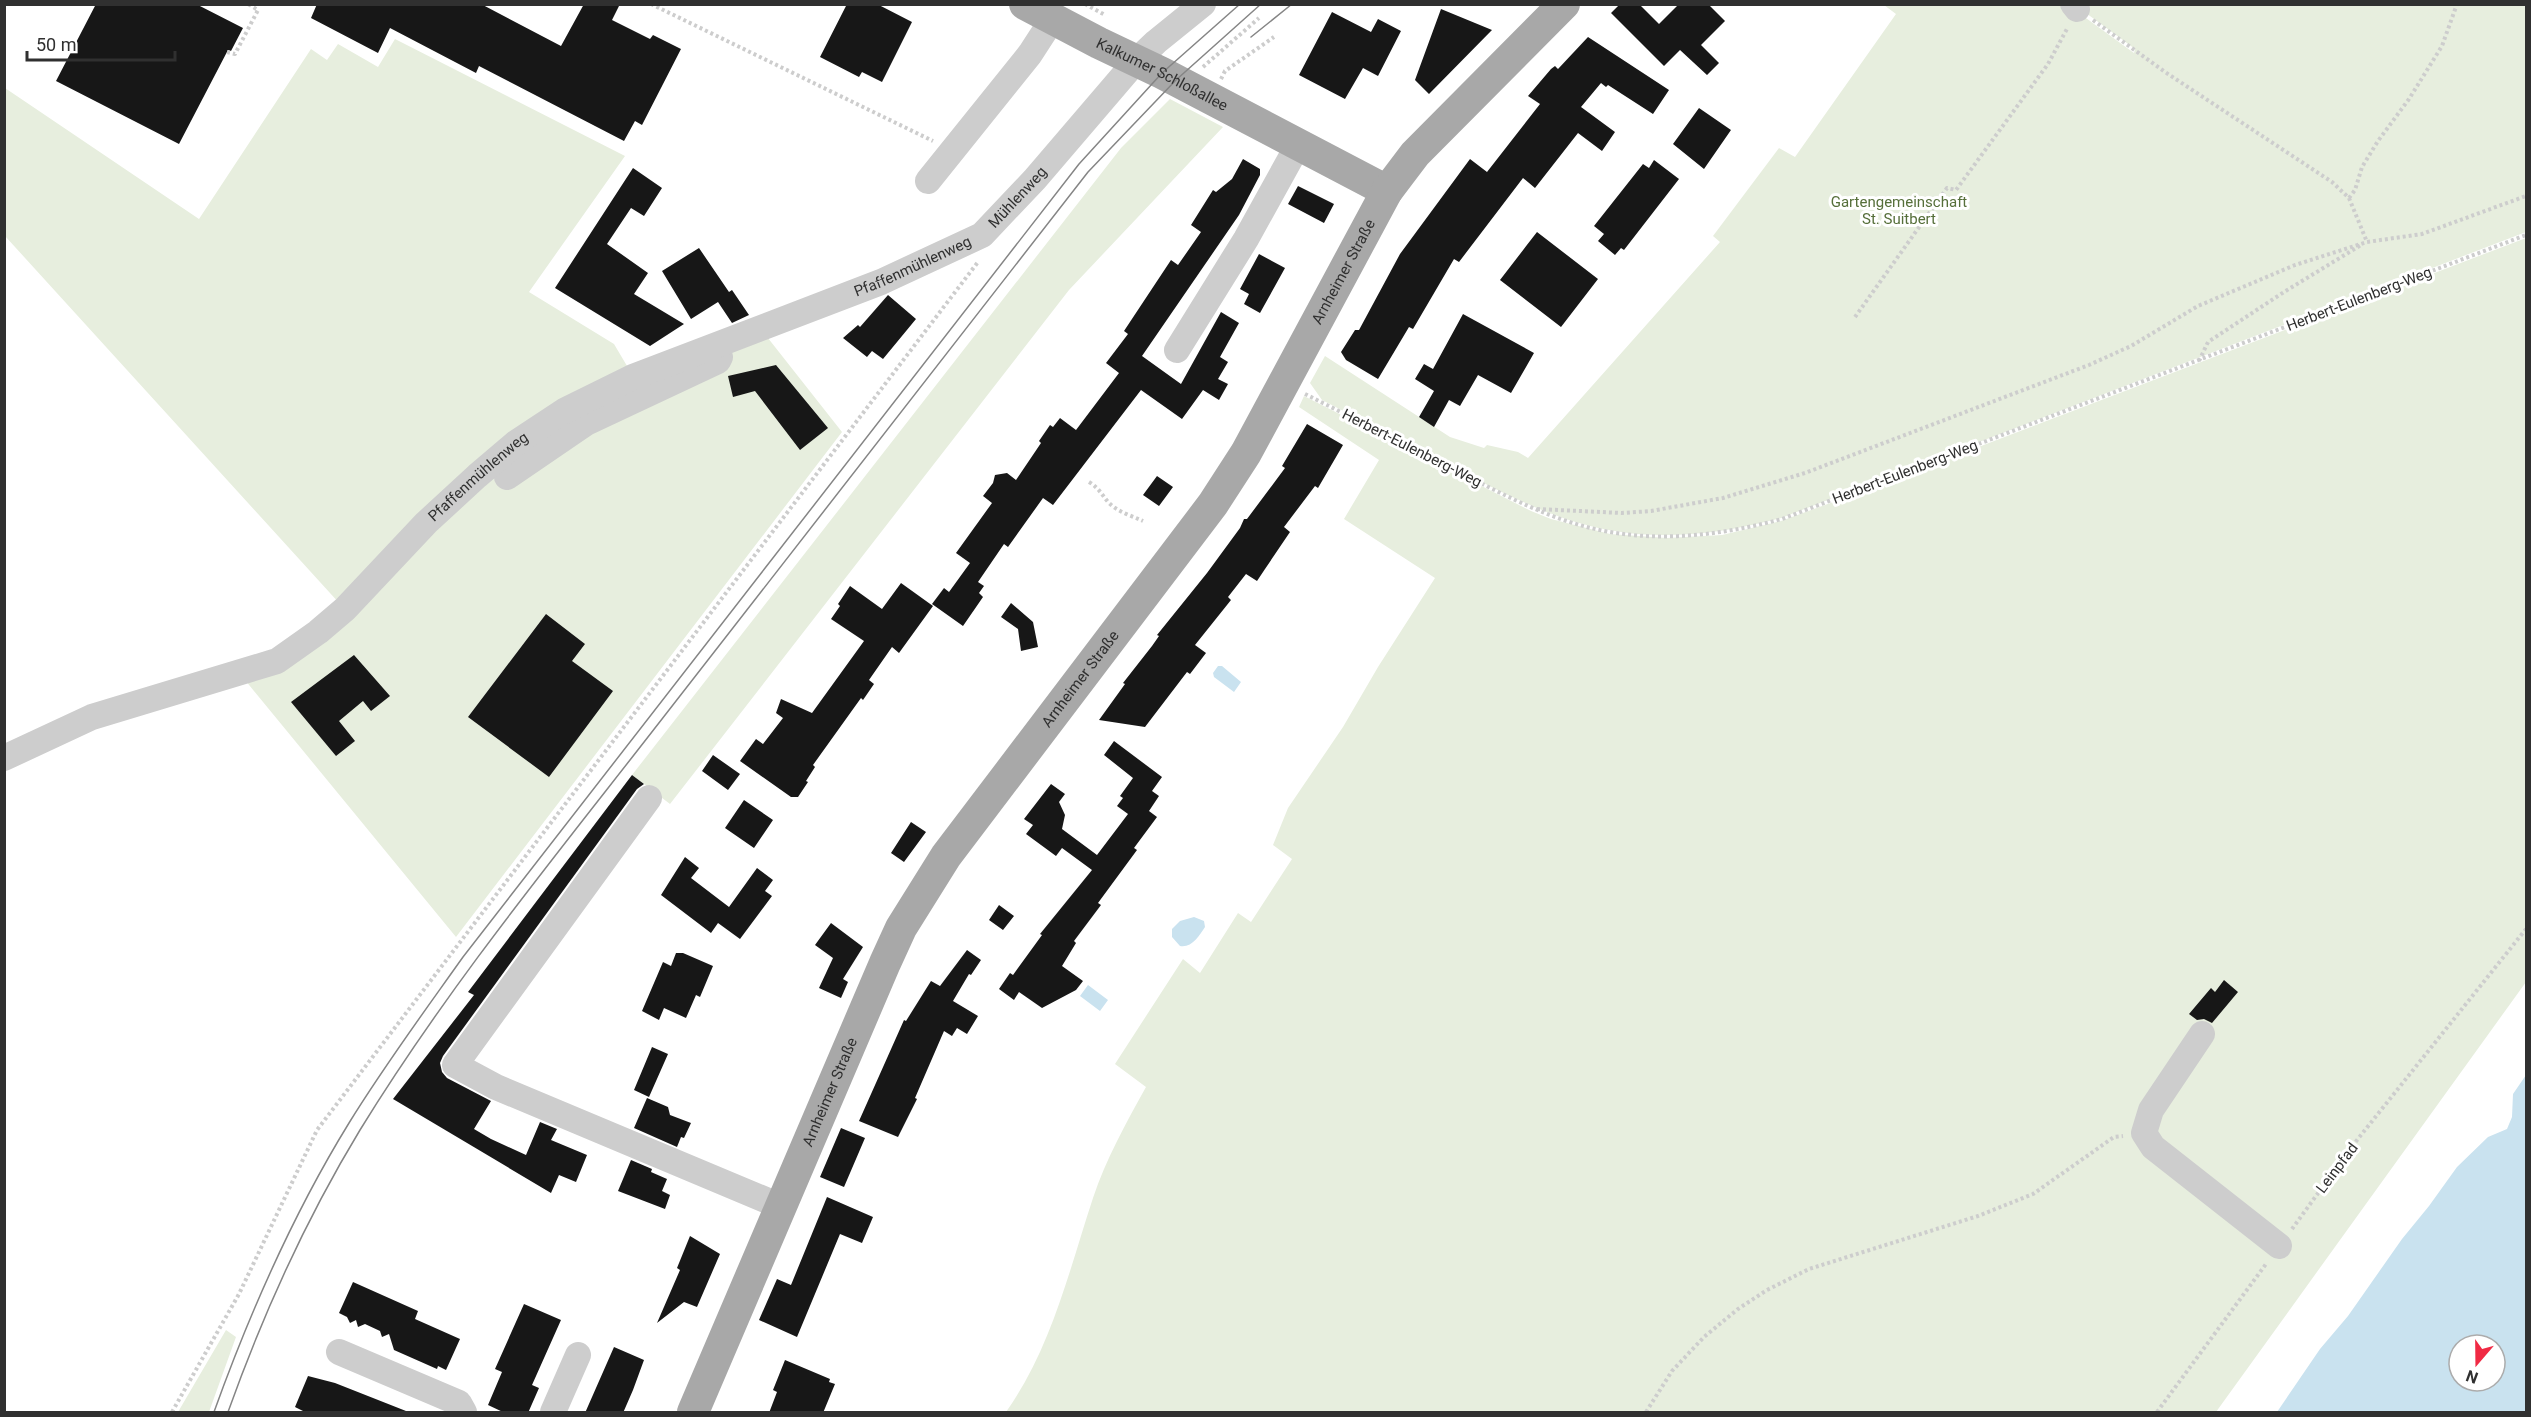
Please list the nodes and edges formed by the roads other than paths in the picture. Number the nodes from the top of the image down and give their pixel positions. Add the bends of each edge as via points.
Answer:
1 (1025, 4) edge
2 (1203, 4) edge
3 (1564, 4) edge
4 (1053, 20) junction
5 (1146, 51) junction
6 (1095, 106) junction
7 (1052, 132) dead end
8 (1298, 145) junction
9 (928, 181) dead end
10 (1387, 191) junction
11 (982, 235) joint
12 (722, 342) junction
13 (1176, 350) dead end
14 (507, 477) dead end
15 (4, 758) edge
16 (649, 798) dead end
17 (2202, 1034) dead end
18 (780, 1206) junction
19 (2279, 1246) road end
20 (339, 1352) dead end
21 (578, 1355) dead end
22 (464, 1413) edge
23 (553, 1413) edge
24 (693, 1413) edge

1 - 4 main road, Kalkumer Schloßallee
2 - 5 street, Mühlenweg
3 - 10 main road, Arnheimer Straße via 1416,154
4 - 5 main road, Kalkumer Schloßallee
4 - 9 street
5 - 6 street, Mühlenweg
5 - 8 main road, Kalkumer Schloßallee via 1196,91
6 - 7 street via 1081,95
6 - 11 street, Mühlenweg
8 - 10 main road, Kalkumer Schloßallee
8 - 13 street via 1246,239
10 - 18 main road, Arnheimer Straße via 1246,453 1213,504 946,856 920,896 885,963
11 - 12 street, Pfaffenmühlenweg via 881,282
12 - 14 street via 718,361 586,423
12 - 15 street, Pfaffenmühlenweg via 590,397 517,442 426,523 345,609 277,661 92,717
16 - 18 street via 455,1065 496,1087
17 - 19 street via 2151,1110 2144,1133 2153,1147
18 - 24 main road, Arnheimer Straße
20 - 22 street via 459,1403
21 - 23 street

